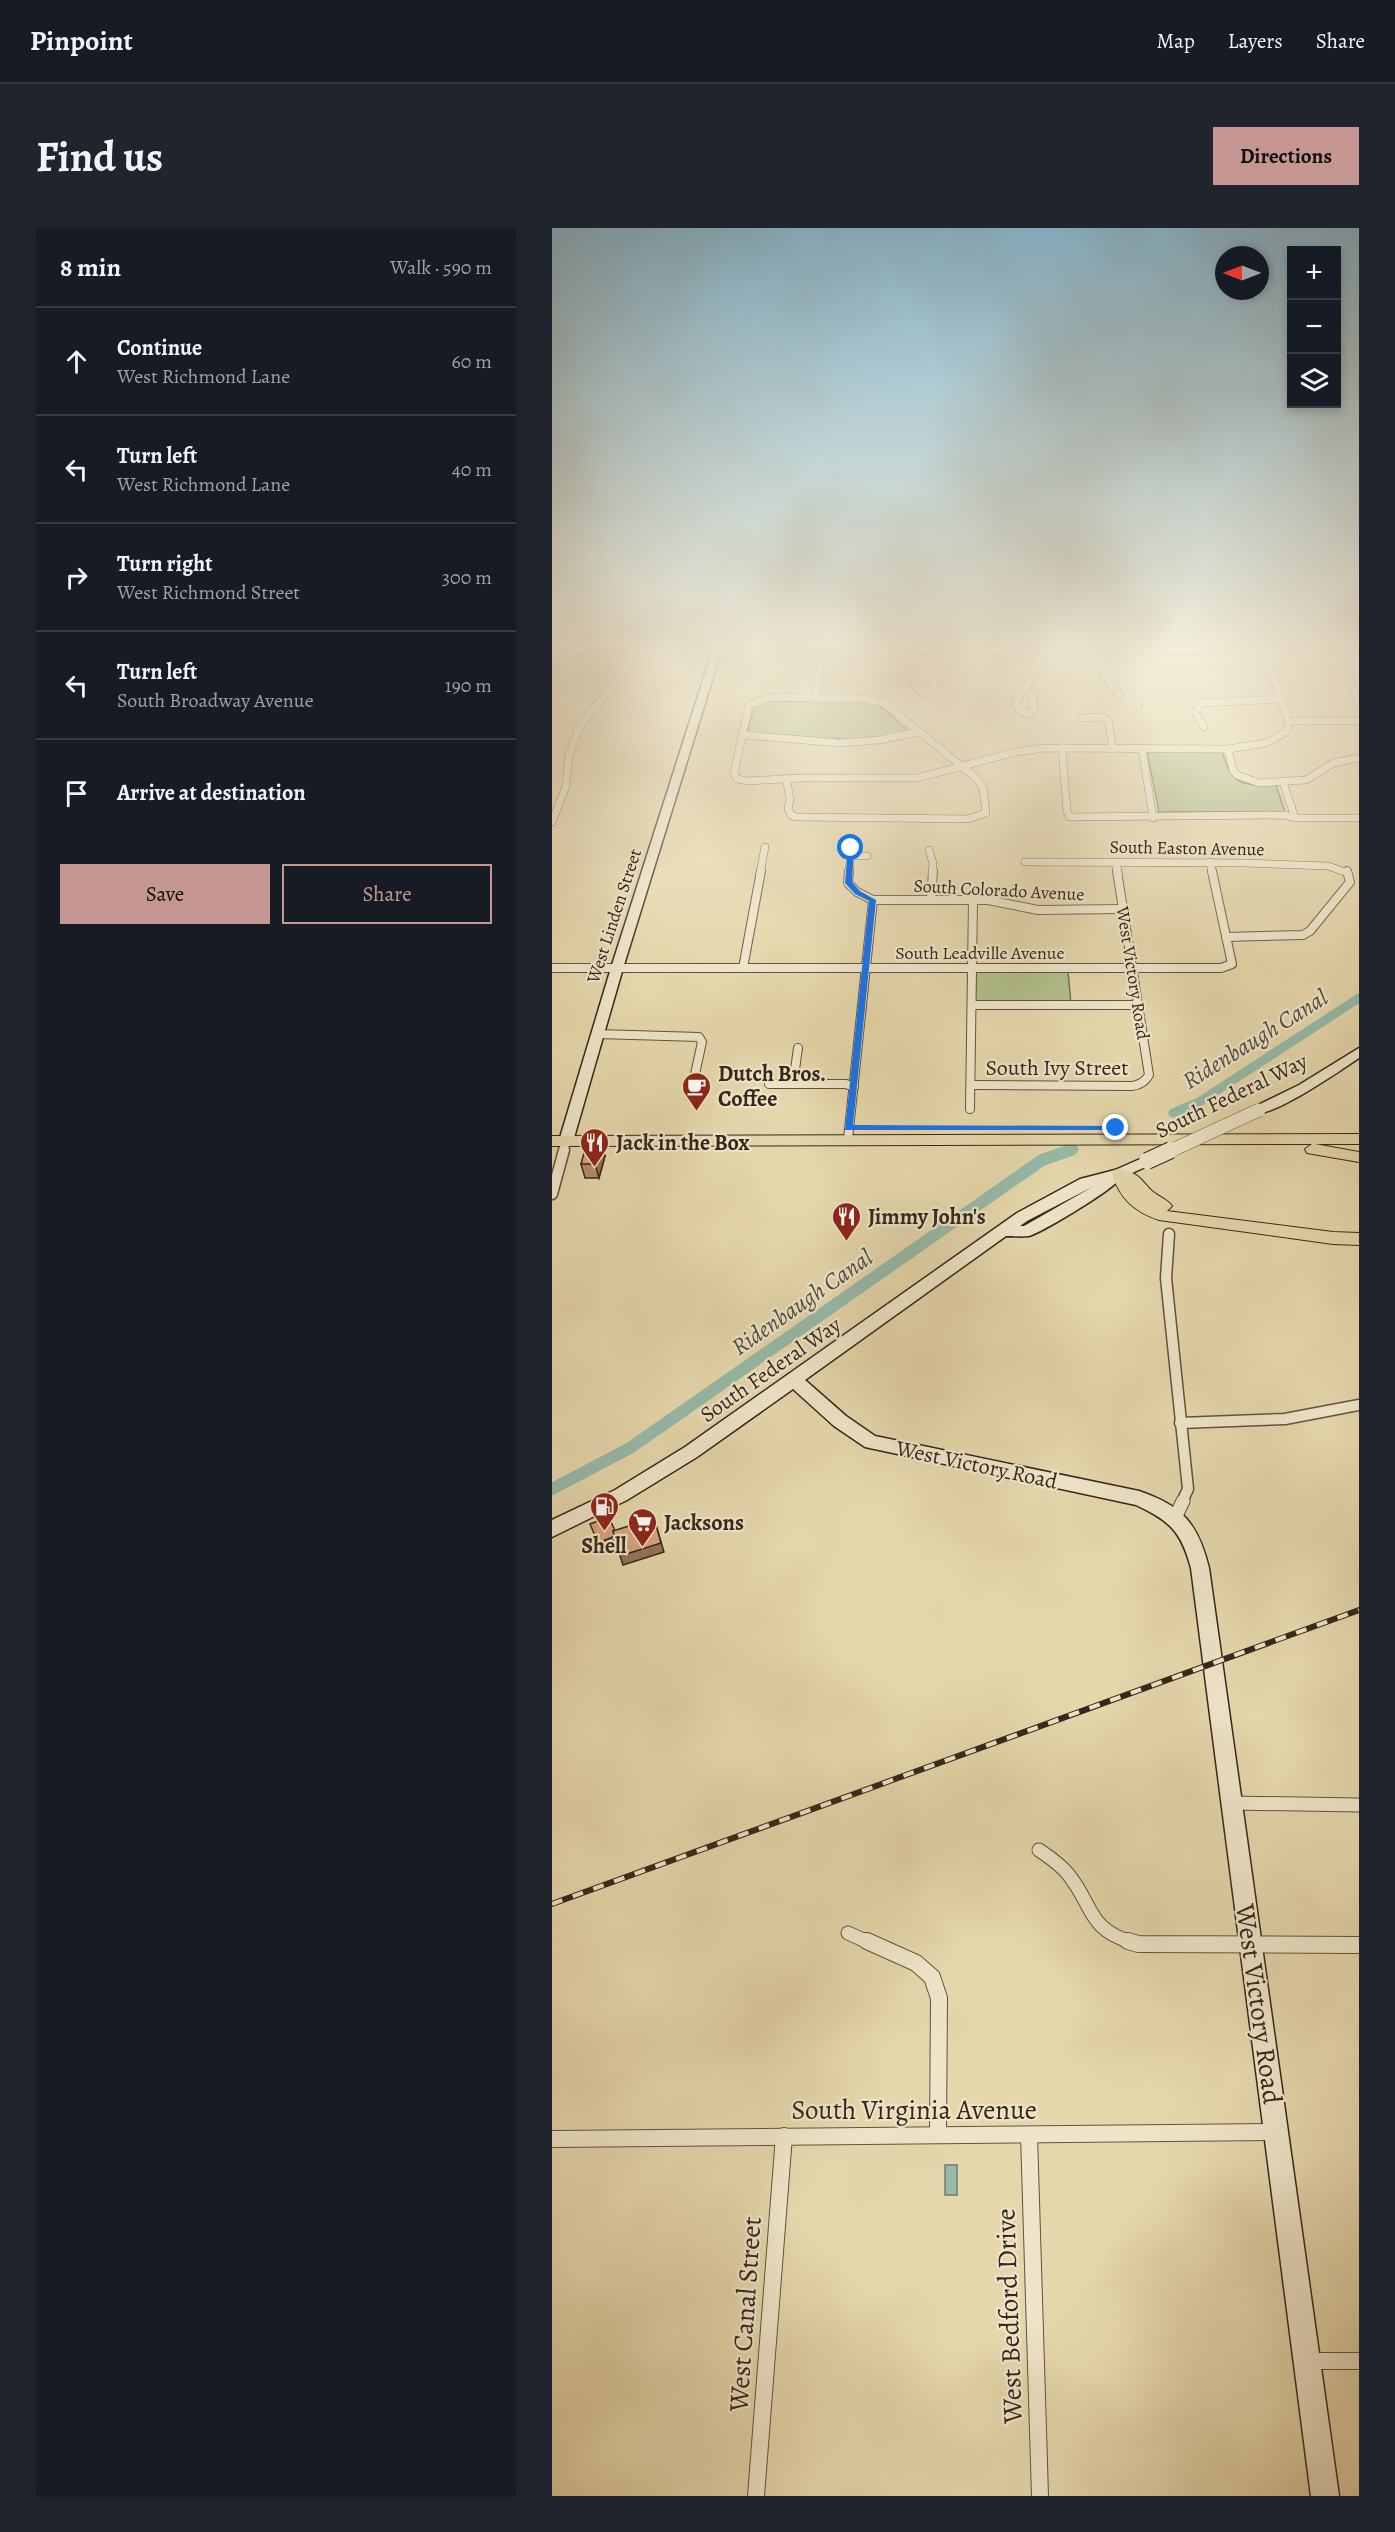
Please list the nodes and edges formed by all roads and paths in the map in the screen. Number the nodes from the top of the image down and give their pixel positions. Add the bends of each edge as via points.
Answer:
1 (569, 756) edge
2 (684, 756) edge
3 (738, 756) edge
4 (948, 756) edge
5 (1002, 756) edge
6 (1063, 756) edge
7 (1143, 756) edge
8 (1230, 756) edge
9 (1359, 758) edge
10 (962, 767) junction
11 (786, 778) junction
12 (1283, 783) junction
13 (1153, 818) junction
14 (1295, 818) junction
15 (1359, 818) edge
16 (552, 822) edge
17 (765, 847) dead end
18 (929, 850) dead end
19 (867, 856) dead end
20 (1025, 862) dead end
21 (1116, 862) junction
22 (1210, 862) junction
23 (931, 899) junction
24 (873, 900) junction
25 (973, 900) junction
26 (1123, 909) junction
27 (1226, 937) junction
28 (552, 968) edge
29 (617, 968) junction
30 (744, 968) junction
31 (866, 968) junction
32 (972, 968) junction
33 (1132, 968) junction
34 (972, 1005) junction
35 (1138, 1005) junction
36 (598, 1034) junction
37 (798, 1048) dead end
38 (1359, 1052) edge
39 (1144, 1083) joint
40 (769, 1084) dead end
41 (794, 1084) junction
42 (971, 1085) junction
43 (854, 1087) junction
44 (693, 1088) dead end
45 (970, 1109) dead end
46 (552, 1128) edge
47 (1359, 1128) edge
48 (848, 1133) junction
49 (562, 1136) edge
50 (1149, 1139) junction
51 (1359, 1139) edge
52 (1359, 1157) edge
53 (1120, 1174) junction
54 (552, 1194) edge
55 (1359, 1230) edge
56 (1169, 1234) dead end
57 (1359, 1239) edge
58 (794, 1380) junction
59 (1359, 1405) edge
60 (1180, 1423) junction
61 (1175, 1518) junction
62 (552, 1529) edge
63 (1232, 1803) junction
64 (1359, 1805) edge
65 (1039, 1850) dead end
66 (848, 1932) dead end
67 (1251, 1944) junction
68 (1359, 1945) edge
69 (1276, 2132) junction
70 (938, 2134) junction
71 (1029, 2135) junction
72 (784, 2136) junction
73 (552, 2139) edge
74 (1307, 2361) junction
75 (1359, 2361) edge
76 (756, 2496) edge
77 (1040, 2496) edge
78 (1325, 2496) edge

1 - 16 street via 566,786
2 - 29 street, West Linden Street
3 - 11 street via 734,773 737,779
4 - 10 street
5 - 10 street
6 - 13 street via 1070,817
7 - 13 street
8 - 12 street via 1237,775 1259,783
9 - 12 street via 1333,763 1306,780
10 - 11 street via 917,778
10 - 11 street via 983,788 986,813 980,817 792,816
12 - 14 street
13 - 14 street
14 - 15 street
17 - 30 street
18 - 23 street via 933,863
19 - 24 street via 851,852 848,883
20 - 21 street, South Easton Avenue
21 - 22 street, South Easton Avenue
21 - 26 street, West Victory Road
22 - 27 street
22 - 27 street, South Easton Avenue via 1328,866 1347,871 1350,877 1350,882 1303,935
23 - 24 street, South Colorado Avenue
23 - 25 street, South Colorado Avenue
24 - 31 street
25 - 26 street, South Colorado Avenue via 1038,910
25 - 32 street
26 - 33 street, West Victory Road
27 - 33 street, South Leadville Avenue via 1232,964 1228,967
28 - 29 street, South Leadville Avenue
29 - 30 street, South Leadville Avenue
29 - 36 street, West Linden Street
30 - 31 street, South Leadville Avenue
31 - 32 street, South Leadville Avenue
31 - 43 street
32 - 33 street, South Leadville Avenue
32 - 34 street
33 - 35 street, West Victory Road
34 - 35 street
34 - 42 street
35 - 39 street, West Victory Road via 1149,1075
36 - 44 street via 699,1037 702,1042
36 - 49 street, West Linden Street
37 - 41 street
38 - 53 street, South Federal Way, bridge via 1304,1088
39 - 42 street, South Ivy Street
40 - 41 street
41 - 43 street
42 - 45 street
43 - 48 street
46 - 49 main road
47 - 48 main road
48 - 49 main road
48 - 50 main road
49 - 54 street, West Linden Street
50 - 51 main road
50 - 52 main road via 1319,1149
53 - 55 main road via 1137,1182 1147,1195 1169,1208 1336,1231
53 - 57 main road via 1123,1188 1130,1196 1165,1216
53 - 58 street, South Federal Way via 1027,1231 1006,1231
56 - 60 street via 1166,1278
58 - 61 street, West Victory Road via 840,1421 871,1442 1139,1498
58 - 62 street, South Federal Way via 691,1452
59 - 60 street via 1286,1419
60 - 61 street via 1188,1489
61 - 63 street, West Victory Road via 1193,1541 1200,1568
63 - 64 street
63 - 67 street, West Victory Road
65 - 67 street via 1071,1878 1104,1932 1120,1941
66 - 70 street via 916,1964 932,1977 939,1998
67 - 68 street
67 - 69 street, West Victory Road
69 - 71 street, South Virginia Avenue
69 - 74 street, West Victory Road
70 - 71 street, South Virginia Avenue
70 - 72 street, South Virginia Avenue
71 - 77 street, West Bedford Drive
72 - 73 street, South Virginia Avenue
72 - 76 street, West Canal Street
74 - 75 street
74 - 78 street, West Victory Road

